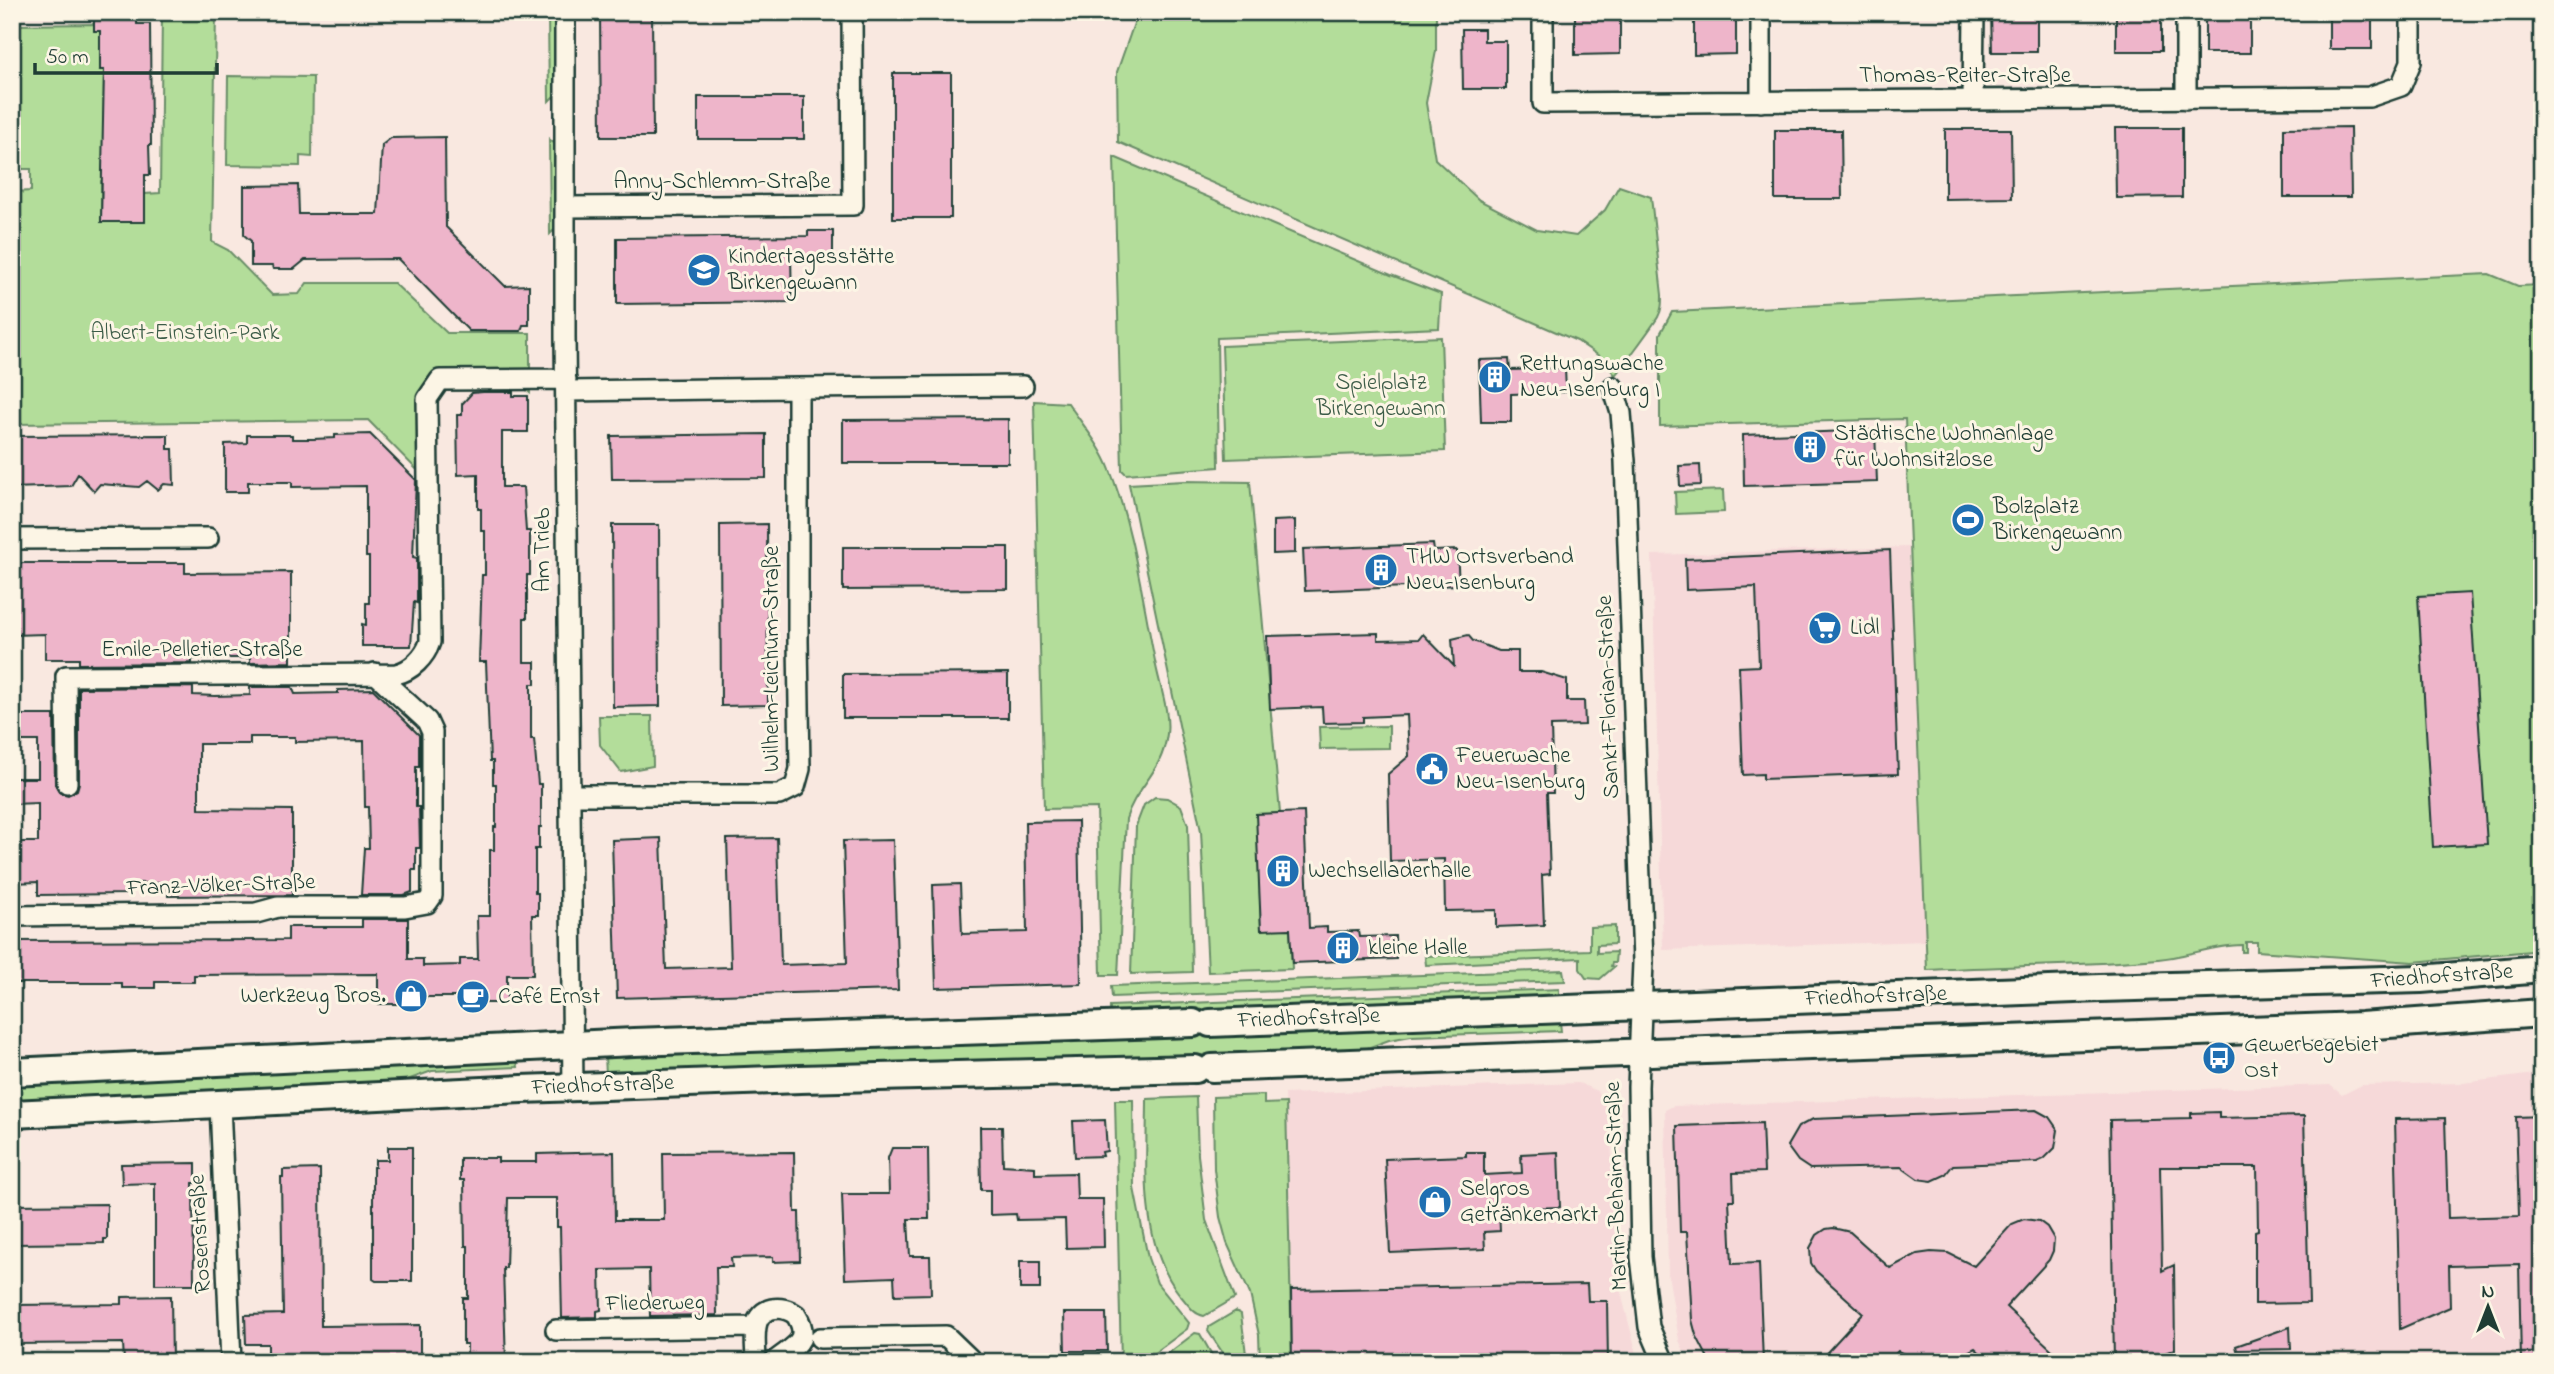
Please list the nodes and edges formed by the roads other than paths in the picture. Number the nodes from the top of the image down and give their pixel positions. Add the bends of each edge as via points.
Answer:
1 (565, 12) edge
2 (852, 12) edge
3 (1543, 12) edge
4 (1761, 12) edge
5 (1974, 12) edge
6 (2186, 12) edge
7 (2411, 12) edge
8 (2186, 99) junction
9 (1973, 100) junction
10 (1761, 102) junction
11 (566, 208) junction
12 (566, 385) junction
13 (1023, 386) dead end
14 (1613, 387) dead end
15 (798, 388) junction
16 (208, 538) dead end
17 (12, 539) edge
18 (375, 673) junction
19 (67, 783) dead end
20 (570, 795) junction
21 (12, 916) edge
22 (2542, 969) edge
23 (1641, 1006) junction
24 (2542, 1013) edge
25 (572, 1045) junction
26 (1639, 1052) junction
27 (12, 1072) edge
28 (573, 1087) junction
29 (220, 1104) junction
30 (12, 1114) edge
31 (756, 1327) junction
32 (556, 1330) dead end
33 (820, 1338) dead end
34 (231, 1362) edge
35 (756, 1362) edge
36 (774, 1362) edge
37 (972, 1362) edge
38 (1664, 1362) edge

1 - 11 street, Am Trieb
2 - 11 street, Anny-Schlemm-Straße via 853,205
3 - 10 street, Thomas-Reiter-Straße via 1543,103
4 - 10 street
5 - 9 street
6 - 8 street
7 - 8 street, Thomas-Reiter-Straße via 2411,62 2401,86 2369,97
8 - 9 street, Thomas-Reiter-Straße
9 - 10 street, Thomas-Reiter-Straße
11 - 12 street, Am Trieb
12 - 15 street
12 - 18 street, Emile-Pelletier-Straße via 440,380 427,399 430,642 409,670
12 - 20 street, Am Trieb
13 - 15 street
14 - 23 street, Sankt-Florian-Straße via 1621,413 1625,461 1643,951
15 - 20 street, Wilhelm-Leichum-Straße via 800,769 796,787 779,795
16 - 17 street
18 - 19 street, Emile-Pelletier-Straße via 66,676
18 - 21 street, Franz-Völker-Straße via 427,721 432,732 431,900 413,906 278,907 256,913
20 - 25 street, Am Trieb
22 - 23 main road, Friedhofstraße via 2349,982
23 - 25 main road, Friedhofstraße
23 - 26 street, Martin-Behaim-Straße
24 - 26 main road, Friedhofstraße via 2350,1026
25 - 27 main road, Friedhofstraße
25 - 28 street, Am Trieb
26 - 28 main road, Friedhofstraße
26 - 38 street, Martin-Behaim-Straße via 1642,1278 1650,1326
28 - 29 main road, Friedhofstraße
29 - 30 main road, Friedhofstraße
29 - 34 street, Rosenstraße
31 - 32 street, Fliederweg
31 - 35 street
31 - 36 street via 762,1314 774,1308 788,1309 800,1322 797,1345
33 - 37 street via 946,1336

